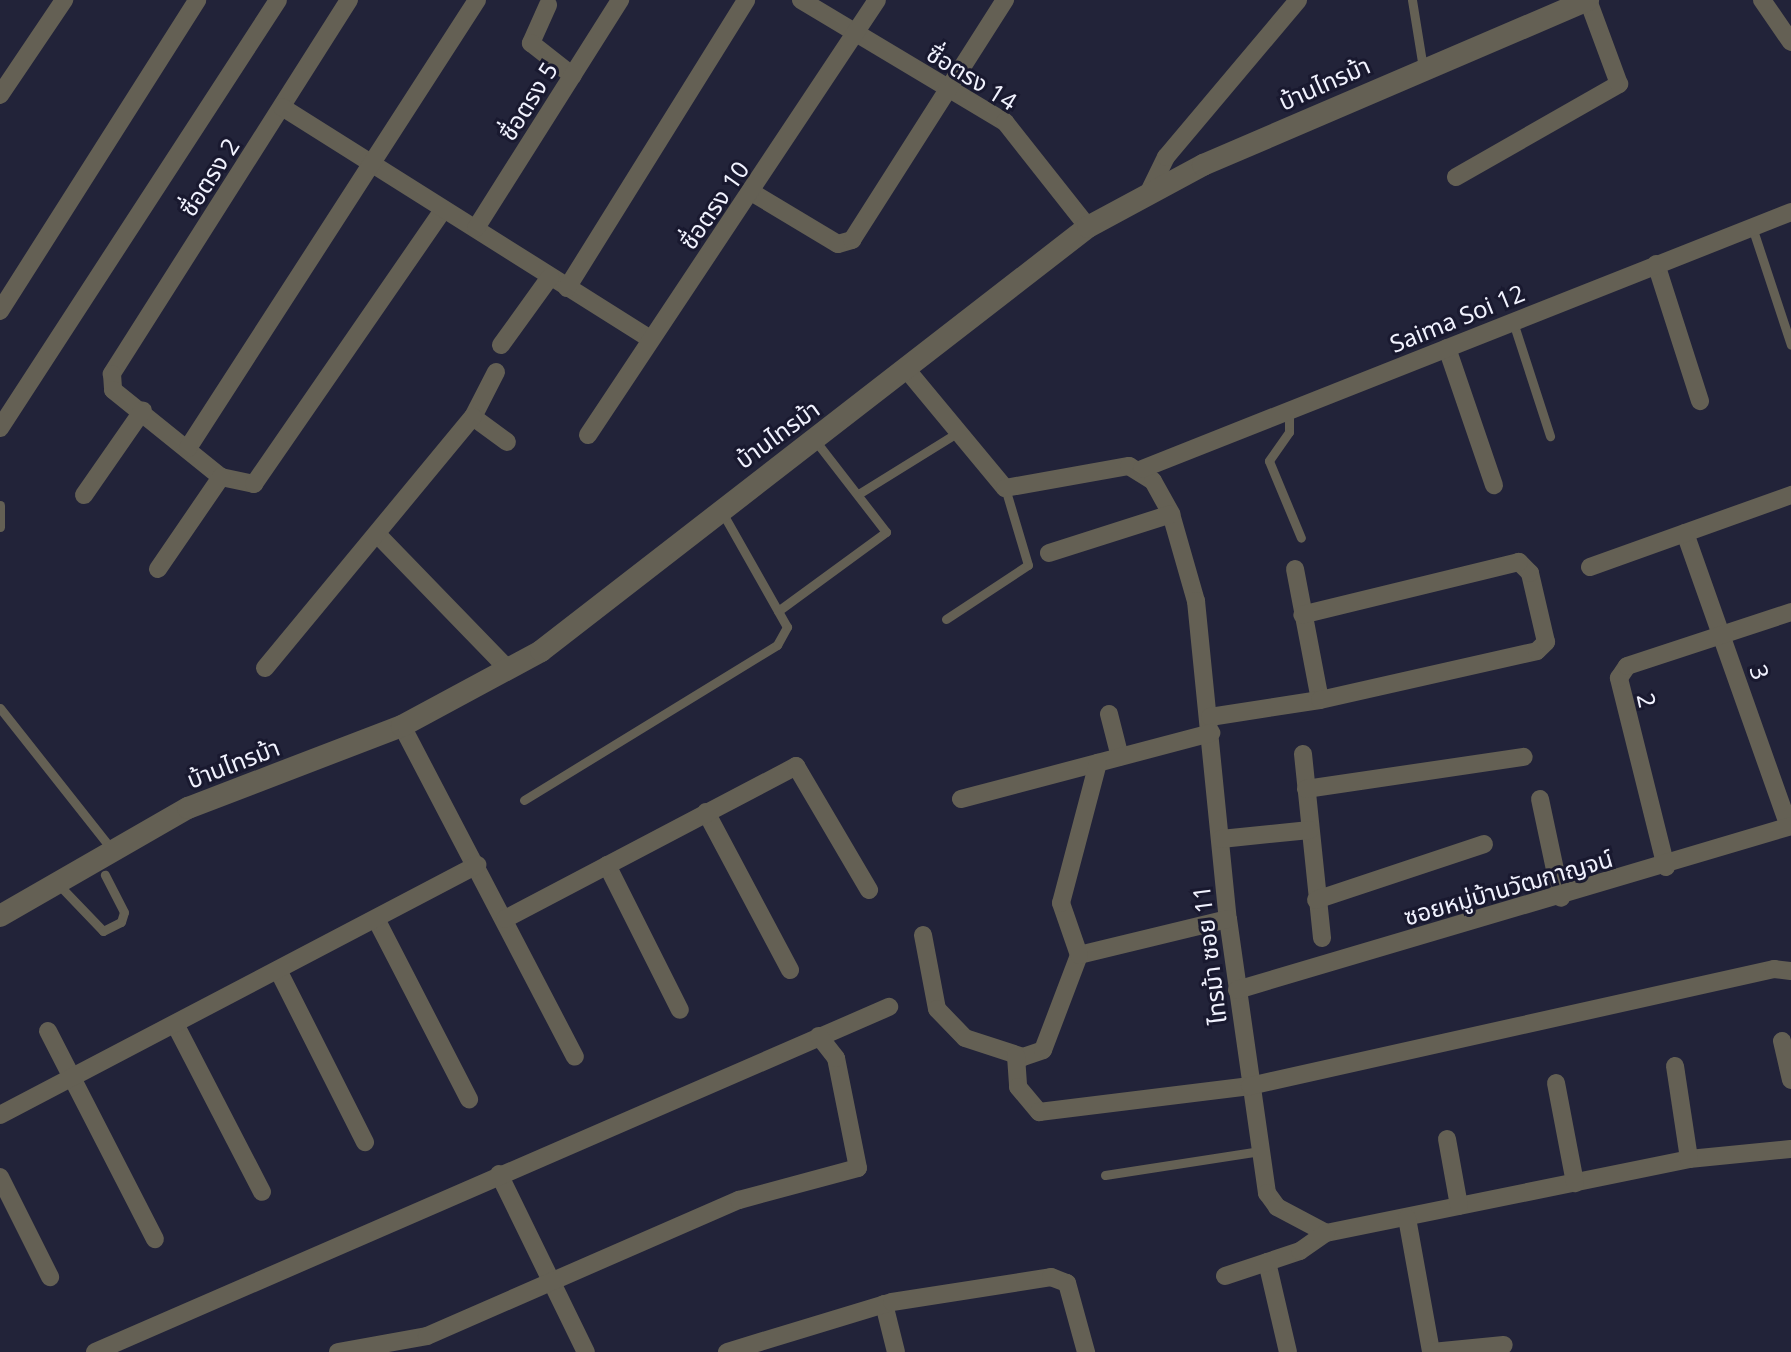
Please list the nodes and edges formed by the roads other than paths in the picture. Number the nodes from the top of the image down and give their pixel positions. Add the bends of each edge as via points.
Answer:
1 (64, 0) edge
2 (197, 0) edge
3 (278, 0) edge
4 (349, 0) edge
5 (477, 0) edge
6 (620, 0) edge
7 (746, 0) edge
8 (801, 0) edge
9 (877, 0) edge
10 (1005, 0) edge
11 (1298, 0) edge
12 (1412, 0) edge
13 (1588, 0) edge
14 (1762, 0) edge
15 (548, 5) dead end
16 (854, 34) junction
17 (1791, 42) edge
18 (1423, 68) junction
19 (573, 76) junction
20 (947, 88) junction
21 (0, 95) edge
22 (282, 107) junction
23 (374, 163) junction
24 (1456, 177) dead end
25 (753, 193) junction
26 (1148, 194) junction
27 (443, 210) junction
28 (1791, 212) edge
29 (1752, 226) junction
30 (1088, 227) junction
31 (476, 228) junction
32 (1656, 264) junction
33 (550, 277) junction
34 (567, 288) junction
35 (0, 311) edge
36 (1513, 322) junction
37 (650, 339) junction
38 (501, 345) dead end
39 (1791, 345) edge
40 (1447, 348) junction
41 (907, 370) junction
42 (496, 372) dead end
43 (1700, 401) dead end
44 (143, 410) junction
45 (1289, 411) junction
46 (473, 417) junction
47 (0, 428) edge
48 (955, 434) junction
49 (588, 435) dead end
50 (1550, 436) dead end
51 (814, 439) junction
52 (507, 442) dead end
53 (188, 448) junction
54 (1142, 469) junction
55 (221, 477) junction
56 (1494, 485) dead end
57 (1005, 488) junction
58 (860, 493) junction
59 (84, 495) dead end
60 (1791, 495) edge
61 (0, 505) edge
62 (720, 509) junction
63 (1171, 514) junction
64 (0, 527) edge
65 (1685, 533) junction
66 (378, 535) junction
67 (1301, 538) dead end
68 (1049, 553) dead end
69 (1590, 567) dead end
70 (158, 569) dead end
71 (1295, 569) dead end
72 (778, 611) junction
73 (1791, 612) edge
74 (1302, 615) junction
75 (946, 619) dead end
76 (1722, 637) junction
77 (265, 668) dead end
78 (508, 669) junction
79 (1320, 700) junction
80 (0, 708) edge
81 (1109, 714) dead end
82 (1211, 725) junction
83 (402, 726) junction
84 (1303, 754) dead end
85 (1120, 757) junction
86 (1524, 757) dead end
87 (1098, 763) junction
88 (1306, 789) junction
89 (961, 799) dead end
90 (1540, 799) dead end
91 (524, 800) dead end
92 (706, 812) junction
93 (1790, 826) edge
94 (1310, 830) junction
95 (1221, 839) junction
96 (1484, 844) dead end
97 (113, 851) junction
98 (477, 865) junction
99 (607, 865) junction
100 (1666, 867) junction
101 (105, 875) dead end
102 (56, 881) junction
103 (869, 890) dead end
104 (1561, 898) junction
105 (1316, 900) junction
106 (0, 916) edge
107 (376, 919) junction
108 (505, 919) junction
109 (1228, 919) junction
110 (923, 935) dead end
111 (1322, 938) dead end
112 (1079, 955) junction
113 (278, 970) junction
114 (790, 970) dead end
115 (1791, 971) edge
116 (1237, 990) junction
117 (889, 1007) dead end
118 (680, 1010) dead end
119 (175, 1024) junction
120 (48, 1031) dead end
121 (819, 1036) junction
122 (1782, 1041) dead end
123 (1016, 1056) junction
124 (575, 1057) dead end
125 (1675, 1066) dead end
126 (73, 1076) junction
127 (1791, 1080) edge
128 (1556, 1083) dead end
129 (1250, 1086) junction
130 (469, 1099) dead end
131 (0, 1115) edge
132 (1447, 1139) dead end
133 (365, 1142) dead end
134 (1791, 1149) edge
135 (1260, 1151) junction
136 (1689, 1159) junction
137 (499, 1174) junction
138 (1105, 1175) dead end
139 (0, 1177) edge
140 (1575, 1183) junction
141 (262, 1192) dead end
142 (1459, 1206) junction
143 (1407, 1218) junction
144 (1326, 1233) junction
145 (155, 1239) dead end
146 (1267, 1262) junction
147 (1225, 1276) dead end
148 (50, 1277) dead end
149 (553, 1284) junction
150 (884, 1304) junction
151 (777, 1345) edge
152 (1504, 1345) dead end
153 (95, 1352) edge
154 (338, 1352) edge
155 (586, 1352) edge
156 (727, 1352) edge
157 (896, 1352) edge
158 (1086, 1352) edge
159 (1288, 1352) edge
160 (1432, 1352) edge

1 - 21 street
2 - 35 street
3 - 47 street
4 - 22 street, ซื่อตรง 2
5 - 23 street
6 - 19 street, ซื่อตรง 5
7 - 34 street
8 - 16 street, ซื่อตรง 14
9 - 16 street, ซื่อตรง 10
10 - 20 street
11 - 26 street via 1166,157
12 - 18 lane
13 - 18 street, บ้านไทรม้า
13 - 24 street via 1619,84
14 - 17 street
15 - 19 street via 531,43
16 - 20 street, ซื่อตรง 14
16 - 25 street, ซื่อตรง 10
18 - 26 street, บ้านไทรม้า
19 - 31 street, ซื่อตรง 5
20 - 25 street via 852,240 838,244
20 - 30 street, ซื่อตรง 14 via 1005,122
22 - 23 street
22 - 44 street, ซื่อตรง 2 via 110,381
23 - 27 street
23 - 53 street
25 - 37 street, ซื่อตรง 10
26 - 30 street, บ้านไทรม้า
27 - 31 street
27 - 55 street via 258,480 242,484
28 - 29 street, Saima Soi 12
29 - 32 street, Saima Soi 12
29 - 39 lane
30 - 41 street, บ้านไทรม้า
31 - 33 street
32 - 36 street, Saima Soi 12
32 - 43 street
33 - 34 street
33 - 38 street
34 - 37 street
36 - 40 street, Saima Soi 12
36 - 50 lane
37 - 49 street, ซื่อตรง 10
40 - 45 street, Saima Soi 12
40 - 56 street
41 - 48 street
41 - 51 street, บ้านไทรม้า
42 - 46 street
44 - 53 street
44 - 59 street
45 - 54 street, Saima Soi 12
45 - 67 lane via 1289,432 1273,445 1269,461
46 - 52 street
46 - 66 street
48 - 57 street
48 - 58 lane
51 - 58 lane
51 - 62 street, บ้านไทรม้า
53 - 55 street
54 - 57 street via 1105,467
54 - 63 street, ไทรม้า ซอย 11
55 - 70 street
57 - 75 lane via 1028,565
58 - 72 lane via 886,525 882,541
60 - 65 street
61 - 64 lane
62 - 72 lane
62 - 78 street, บ้านไทรม้า
63 - 68 street
63 - 82 street, ไทรม้า ซอย 11 via 1196,601
65 - 69 street
65 - 76 street, 3
66 - 77 street
66 - 78 street
71 - 74 street
72 - 91 lane via 787,627 777,645
73 - 76 street, 2
74 - 79 street
74 - 79 street via 1519,562 1530,573 1546,642 1537,651
76 - 93 street, 3
76 - 100 street, 2 via 1627,666 1619,678
78 - 83 street, บ้านไทรม้า
79 - 82 street
80 - 97 lane
81 - 85 street
82 - 85 street
82 - 95 street, ไทรม้า ซอย 11
83 - 97 street, บ้านไทรม้า via 188,808
83 - 98 street
84 - 88 street
85 - 87 street
86 - 88 street
87 - 89 street
87 - 112 street via 1061,903
88 - 94 street
90 - 104 street
92 - 99 street
92 - 103 street via 801,766
92 - 114 street
93 - 100 street, ซอยหมู่บ้านวัฒกาญจน์
94 - 95 street
94 - 105 street
95 - 109 street, ไทรม้า ซอย 11
96 - 105 street
97 - 102 street, บ้านไทรม้า
98 - 107 street
98 - 108 street
99 - 108 street
99 - 118 street
100 - 104 street, ซอยหมู่บ้านวัฒกาญจน์
101 - 102 lane via 124,912 103,931
102 - 106 street, บ้านไทรม้า
104 - 116 street, ซอยหมู่บ้านวัฒกาญจน์
105 - 111 street
107 - 113 street
107 - 130 street
108 - 124 street
109 - 112 street
109 - 116 street, ไทรม้า ซอย 11
110 - 123 street via 937,1009 965,1038
112 - 123 street via 1043,1050
113 - 119 street
113 - 133 street
115 - 129 street via 1774,969
116 - 129 street, ไทรม้า ซอย 11
117 - 121 street
119 - 126 street
119 - 141 street
120 - 126 street
121 - 137 street
121 - 149 street via 836,1058 858,1168 739,1200
122 - 127 street
123 - 129 street via 1018,1087 1039,1112
125 - 136 street
126 - 131 street
126 - 145 street
128 - 140 street
129 - 135 street, ไทรม้า ซอย 11
132 - 142 street
134 - 136 street
135 - 138 lane
135 - 144 street, ไทรม้า ซอย 11 via 1277,1207
136 - 140 street
137 - 149 street
137 - 153 street
139 - 148 street
140 - 142 street
142 - 143 street
143 - 144 street
143 - 160 street
144 - 146 street
146 - 147 street
146 - 159 street
149 - 154 street via 427,1336
149 - 155 street
150 - 151 street
150 - 157 street
150 - 158 street via 1060,1277
151 - 156 street
152 - 160 street

